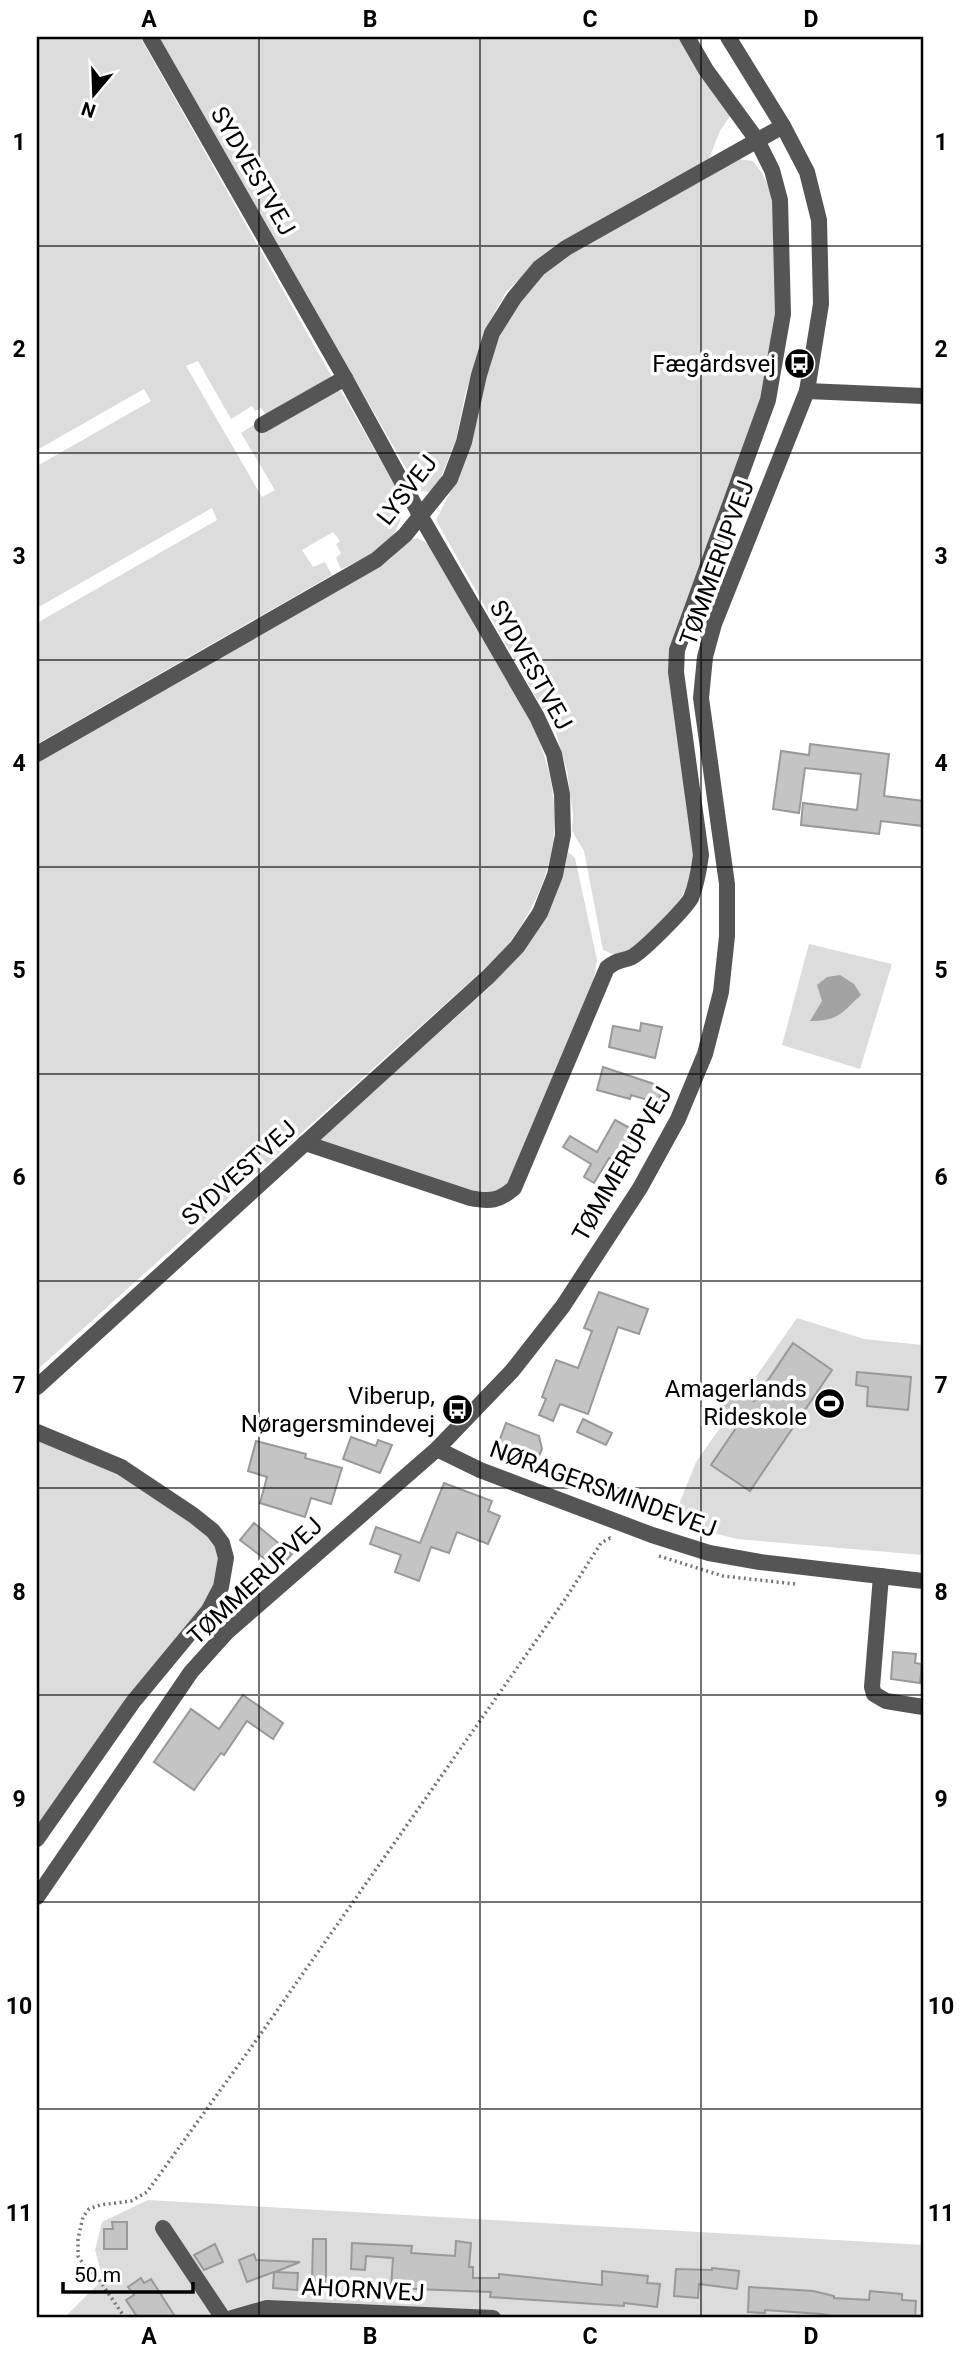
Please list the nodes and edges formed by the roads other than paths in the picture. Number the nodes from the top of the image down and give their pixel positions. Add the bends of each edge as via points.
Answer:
1 (150, 37) edge
2 (687, 37) edge
3 (728, 37) edge
4 (783, 126) junction
5 (757, 140) junction
6 (345, 378) junction
7 (807, 391) junction
8 (923, 396) edge
9 (262, 425) dead end
10 (420, 515) junction
11 (37, 754) edge
12 (305, 1143) junction
13 (37, 1387) edge
14 (37, 1432) edge
15 (437, 1449) junction
16 (881, 1576) junction
17 (923, 1581) edge
18 (923, 1707) edge
19 (37, 1839) edge
20 (37, 1897) edge
21 (163, 2228) dead end
22 (223, 2318) edge
23 (232, 2318) edge
24 (493, 2318) edge

1 - 6 street, SYDVESTVEJ
2 - 5 street
3 - 4 street, TØMMERUPVEJ
4 - 5 street, LYSVEJ
4 - 7 street, TØMMERUPVEJ via 807,172 819,220 821,304
5 - 10 street, LYSVEJ via 566,248 539,268 492,333 450,479
5 - 12 street via 780,200 783,314 768,400 677,650 676,672 701,855 690,901 632,956 615,960 607,968 514,1188 501,1199 471,1198
6 - 9 street
6 - 10 street, SYDVESTVEJ
7 - 8 street
7 - 15 street, TØMMERUPVEJ via 705,657 701,698 727,884 727,936 721,992 705,1054 666,1142 563,1306 512,1371
10 - 11 street, LYSVEJ via 376,560
10 - 12 street, SYDVESTVEJ via 554,754 562,794 563,835 555,875 540,913 517,947
12 - 13 street, SYDVESTVEJ
14 - 19 street via 121,1467 193,1515 213,1531 226,1558 221,1587 209,1609 133,1702
15 - 16 street, NØRAGERSMINDEVEJ via 652,1535 709,1553
15 - 20 street, TØMMERUPVEJ via 228,1632 191,1672
16 - 17 street, NØRAGERSMINDEVEJ
16 - 18 street via 872,1688 886,1701
21 - 22 street
23 - 24 street, AHORNVEJ via 267,2308

